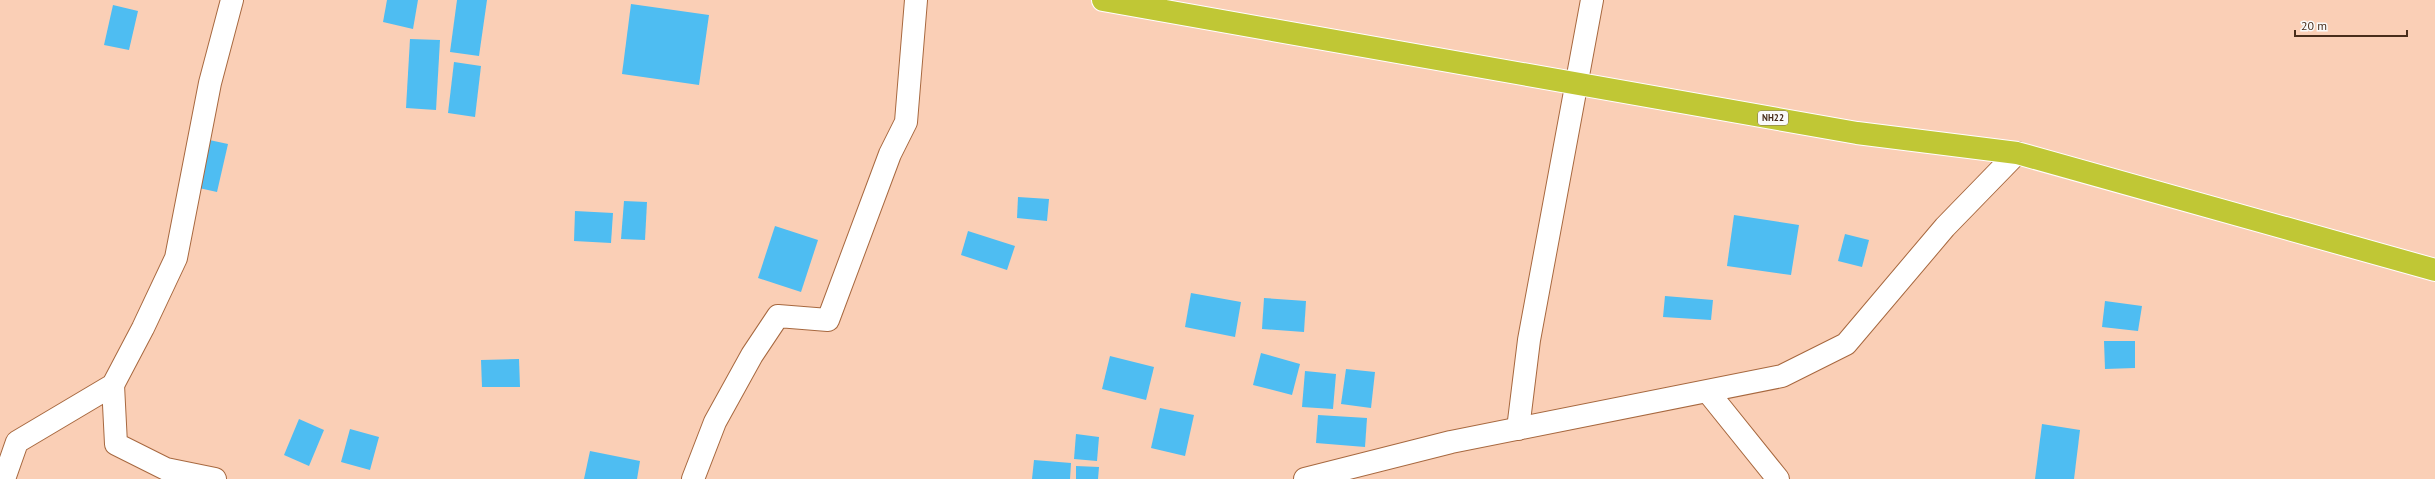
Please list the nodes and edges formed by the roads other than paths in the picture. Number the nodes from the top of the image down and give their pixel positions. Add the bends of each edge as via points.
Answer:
1 (232, 0) edge
2 (916, 0) edge
3 (1103, 0) edge
4 (1592, 0) edge
5 (1575, 83) junction
6 (2017, 153) junction
7 (2435, 270) edge
8 (113, 385) junction
9 (1708, 392) junction
10 (1518, 430) junction
11 (4, 479) edge
12 (216, 479) edge
13 (693, 479) edge
14 (1305, 479) edge
15 (1778, 479) edge

1 - 8 street via 210,83 176,258
2 - 13 street via 906,122 890,154 828,320 778,316 715,422
3 - 5 highway, NH22
4 - 5 street
5 - 6 highway, NH22 via 1857,133
5 - 10 street via 1529,340
6 - 7 highway, NH22
6 - 9 street via 1945,227 1846,344 1782,376
8 - 11 street via 17,442
8 - 12 street via 116,444 166,469
9 - 10 street
9 - 15 street
10 - 14 street via 1451,442

